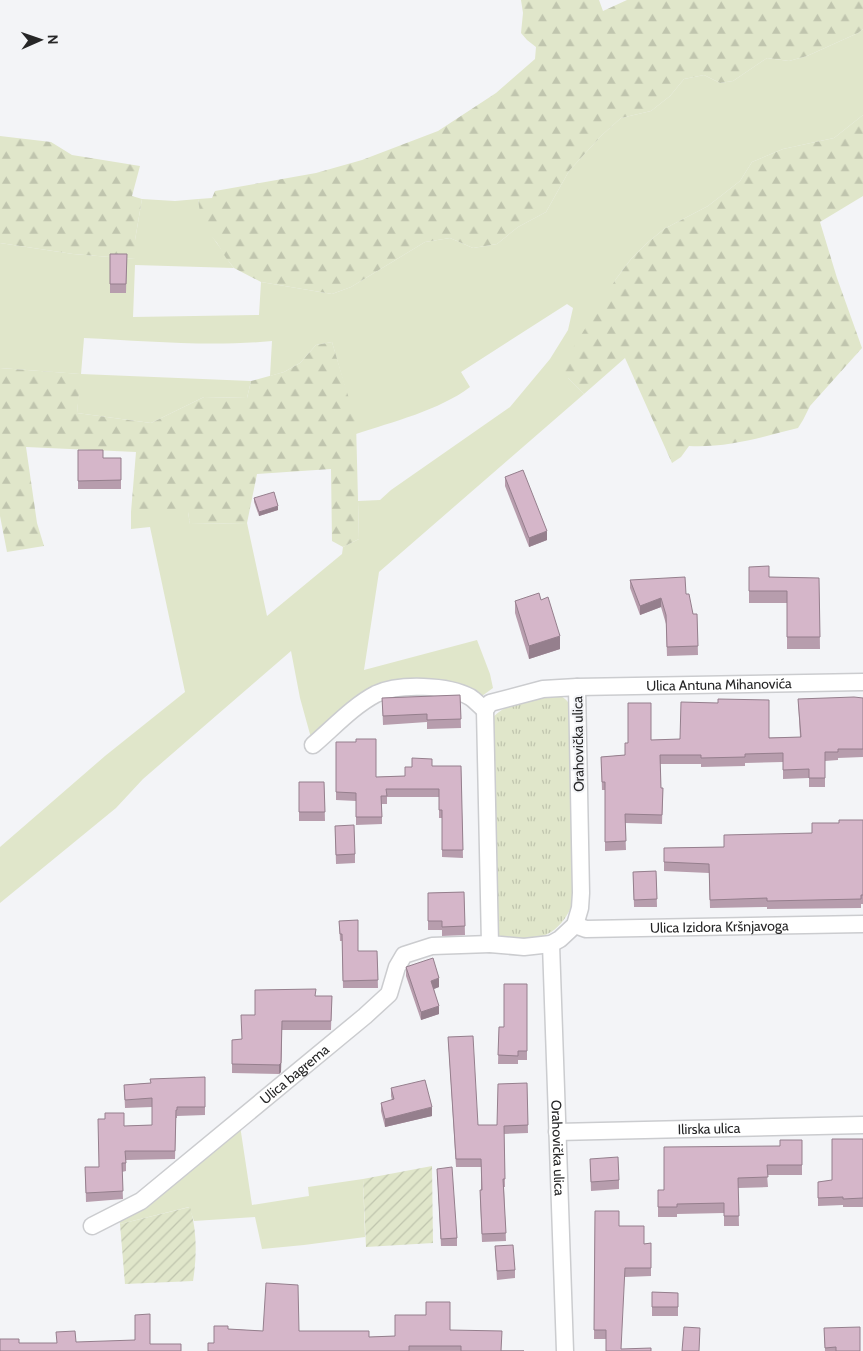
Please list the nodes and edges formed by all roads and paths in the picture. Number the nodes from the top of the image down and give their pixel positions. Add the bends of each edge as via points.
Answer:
1 (863, 682) edge
2 (576, 687) junction
3 (485, 710) junction
4 (313, 745) dead end
5 (863, 924) edge
6 (575, 925) junction
7 (490, 944) junction
8 (551, 944) junction
9 (863, 1125) edge
10 (557, 1132) junction
11 (92, 1226) dead end
12 (565, 1351) edge

1 - 2 street, Ulica Antuna Mihanovića
2 - 3 street, Orahovička ulica via 543,689 490,703
2 - 6 street, Orahovička ulica via 581,893
3 - 4 street via 471,698 453,690 388,690 376,694 355,709
3 - 7 street
5 - 6 street, Ulica Izidora Kršnjavoga via 586,929
6 - 8 street
7 - 8 street via 524,947
7 - 11 street, Ulica bagrema via 432,946 404,955 389,994 365,1016 141,1201
8 - 10 street, Orahovička ulica
9 - 10 street, Ilirska ulica
10 - 12 street, Orahovička ulica

